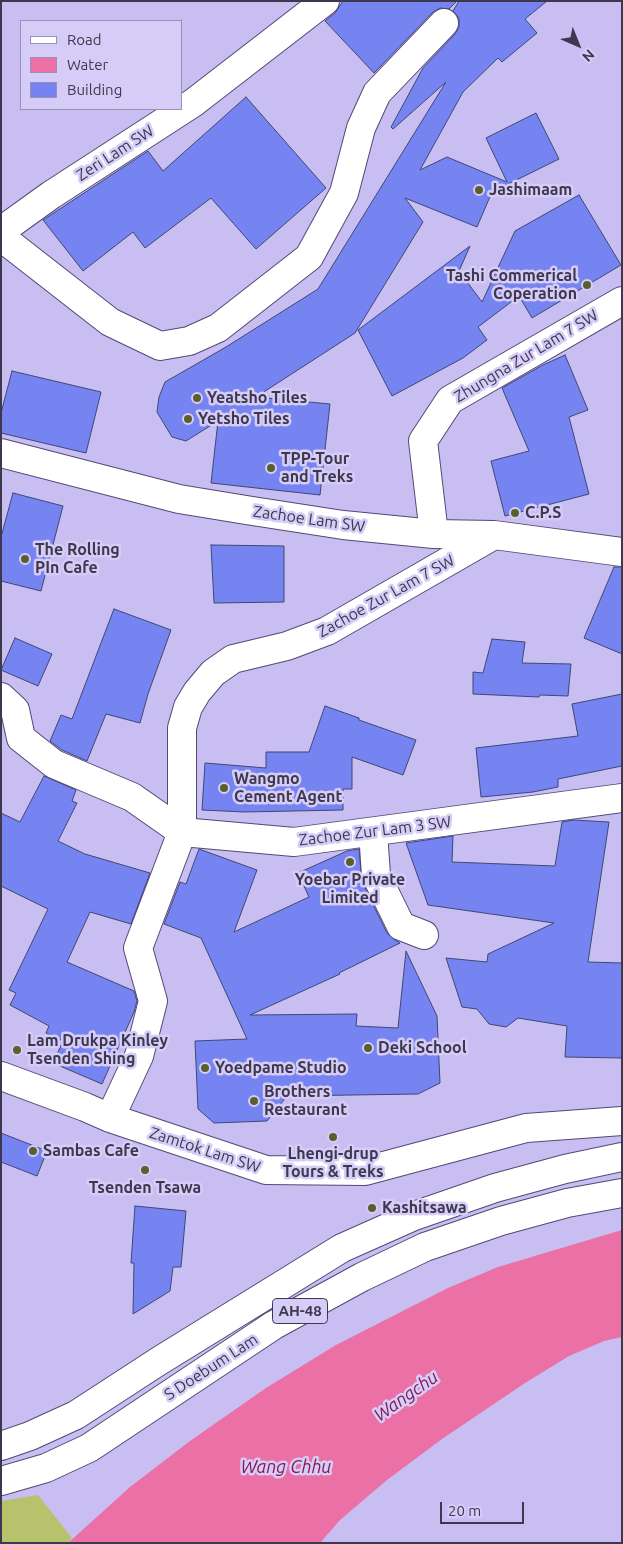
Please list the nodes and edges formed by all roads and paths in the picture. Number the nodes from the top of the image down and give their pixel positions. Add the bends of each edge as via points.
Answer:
1 (325, 1) edge
2 (444, 23) dead end
3 (1, 231) edge
4 (1, 237) edge
5 (622, 301) edge
6 (1, 454) edge
7 (434, 534) junction
8 (494, 535) junction
9 (622, 552) edge
10 (1, 697) edge
11 (622, 798) edge
12 (182, 832) junction
13 (373, 832) junction
14 (424, 935) dead end
15 (1, 1076) edge
16 (110, 1118) junction
17 (622, 1122) edge
18 (622, 1157) edge
19 (622, 1193) edge
20 (1, 1446) edge
21 (1, 1482) edge

1 - 3 main road, Zeri Lam SW via 193,103
2 - 4 main road via 378,93 361,128 344,193 309,257 218,328 189,341 160,346 110,322
5 - 7 main road, Zhungna Zur Lam 7 SW via 450,400 423,441
6 - 7 main road, Zachoe Lam SW via 179,498 343,525
7 - 8 main road, Zachoe Lam SW
8 - 9 main road, Zachoe Lam SW
8 - 12 main road, Zachoe Zur Lam 7 SW via 327,631 287,646 233,659 213,673 196,692 182,728
10 - 12 main road, Zachoe Zur Lam 3 SW via 15,710 21,738 54,764 132,797
11 - 13 main road, Zachoe Zur Lam 3 SW
12 - 13 main road, Zachoe Zur Lam 3 SW via 294,842
12 - 16 main road, Zachoe Zur Lam 7 SW via 138,948 153,1001 139,1056
13 - 14 main road via 376,875 401,926
15 - 16 main road, Zamtok Lam SW
16 - 17 main road, Zamtok Lam SW via 266,1170 365,1171 526,1128
18 - 20 main road, S Doebum Lam / AH-48 via 494,1188 414,1216 342,1248 76,1415
19 - 21 main road, S Doebum Lam / AH-48 via 567,1203 501,1221 425,1247 274,1325 89,1448 46,1468

